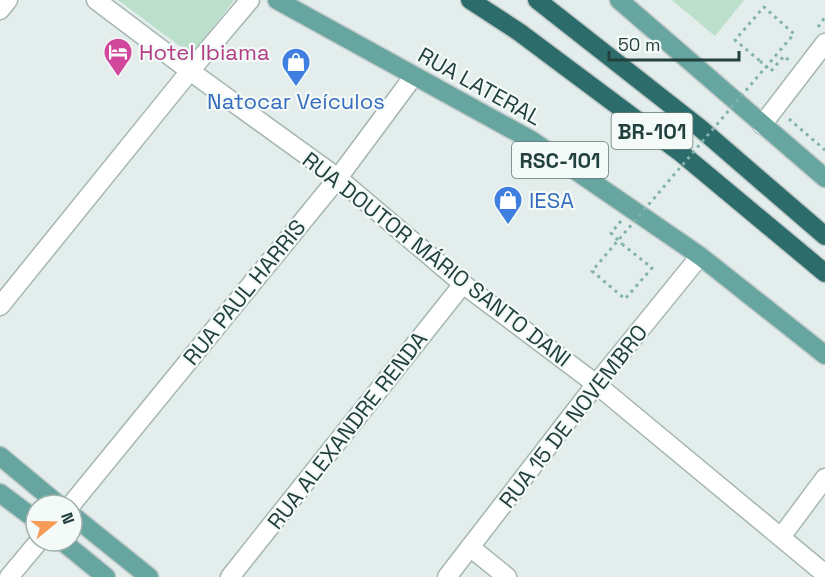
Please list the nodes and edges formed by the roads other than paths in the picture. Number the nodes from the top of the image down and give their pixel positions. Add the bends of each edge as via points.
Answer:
1 (8, 0) edge
2 (96, 0) edge
3 (250, 0) edge
4 (277, 0) edge
5 (470, 0) edge
6 (537, 0) edge
7 (619, 0) edge
8 (0, 10) edge
9 (825, 44) edge
10 (190, 71) junction
11 (413, 77) junction
12 (762, 125) junction
13 (338, 178) junction
14 (825, 178) edge
15 (825, 236) edge
16 (700, 256) junction
17 (825, 273) edge
18 (463, 284) junction
19 (0, 306) edge
20 (825, 355) edge
21 (596, 384) junction
22 (0, 456) edge
23 (825, 478) edge
24 (45, 493) edge
25 (81, 493) edge
26 (0, 494) edge
27 (24, 511) edge
28 (84, 526) edge
29 (781, 537) junction
30 (470, 547) junction
31 (29, 553) edge
32 (77, 553) edge
33 (825, 574) edge
34 (9, 577) edge
35 (106, 577) edge
36 (149, 577) edge
37 (230, 577) edge
38 (447, 577) edge
39 (507, 577) edge

1 - 8 street
2 - 10 street, RUA DOUTOR MÁRIO SANTO DANI
3 - 10 street
4 - 11 main road, RUA LATERAL / RSC-101
5 - 17 highway, BR-101 via 681,153
6 - 15 highway, BR-101 via 700,128
7 - 12 main road
9 - 12 street
10 - 13 street, RUA DOUTOR MÁRIO SANTO DANI
10 - 19 street
11 - 13 street, RUA PAUL HARRIS
11 - 16 main road, RUA LATERAL / RSC-101 via 531,140
12 - 14 main road
13 - 18 street, RUA DOUTOR MÁRIO SANTO DANI
13 - 25 street, RUA PAUL HARRIS
16 - 20 main road, RUA LATERAL / RSC-101
16 - 21 street, RUA 15 DE NOVEMBRO
18 - 21 street, RUA DOUTOR MÁRIO SANTO DANI
18 - 37 street, RUA ALEXANDRE RENDA
21 - 29 street, RUA DOUTOR MÁRIO SANTO DANI
21 - 30 street, RUA 15 DE NOVEMBRO
22 - 24 main road
23 - 29 street
26 - 27 main road
28 - 36 main road
29 - 33 street, RUA DOUTOR MÁRIO SANTO DANI
30 - 38 street, RUA 15 DE NOVEMBRO
30 - 39 street
31 - 34 street
32 - 35 main road

